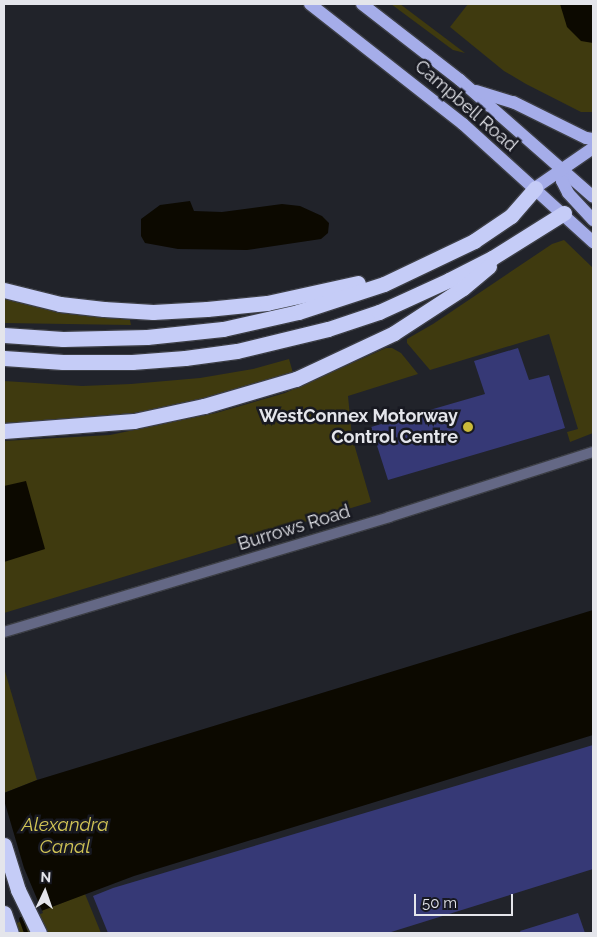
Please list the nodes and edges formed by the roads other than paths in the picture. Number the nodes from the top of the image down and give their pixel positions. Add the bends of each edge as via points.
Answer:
1 (310, 4) edge
2 (362, 4) edge
3 (471, 89) junction
4 (593, 139) edge
5 (593, 148) edge
6 (563, 168) junction
7 (535, 188) junction
8 (592, 193) edge
9 (577, 202) junction
10 (564, 213) junction
11 (593, 220) edge
12 (593, 242) edge
13 (515, 244) junction
14 (4, 290) edge
15 (4, 336) edge
16 (4, 358) edge
17 (4, 431) edge
18 (593, 452) edge
19 (4, 632) edge
20 (4, 845) edge
21 (4, 913) edge
22 (11, 933) edge
23 (38, 933) edge

1 - 7 main road, Campbell Road via 430,97
2 - 3 main road, Campbell Road
3 - 4 main road via 513,102
3 - 6 main road, Campbell Road
5 - 6 main road
6 - 7 main road
6 - 8 main road, Campbell Road
6 - 9 main road via 562,181
7 - 10 main road, Campbell Road
7 - 14 highway via 468,235 374,279 267,303 143,311 60,304
7 - 15 highway via 511,216 474,241 384,284 298,312 223,329 147,337 63,339
8 - 9 main road
9 - 10 main road
9 - 11 main road
10 - 12 main road, Campbell Road
10 - 13 highway
13 - 16 highway via 449,280 379,312 328,329 237,350 132,362
13 - 17 highway via 463,288 394,333 296,379 204,406 134,421
18 - 19 street, Burrows Road via 389,517
20 - 23 highway via 18,890
21 - 22 highway

